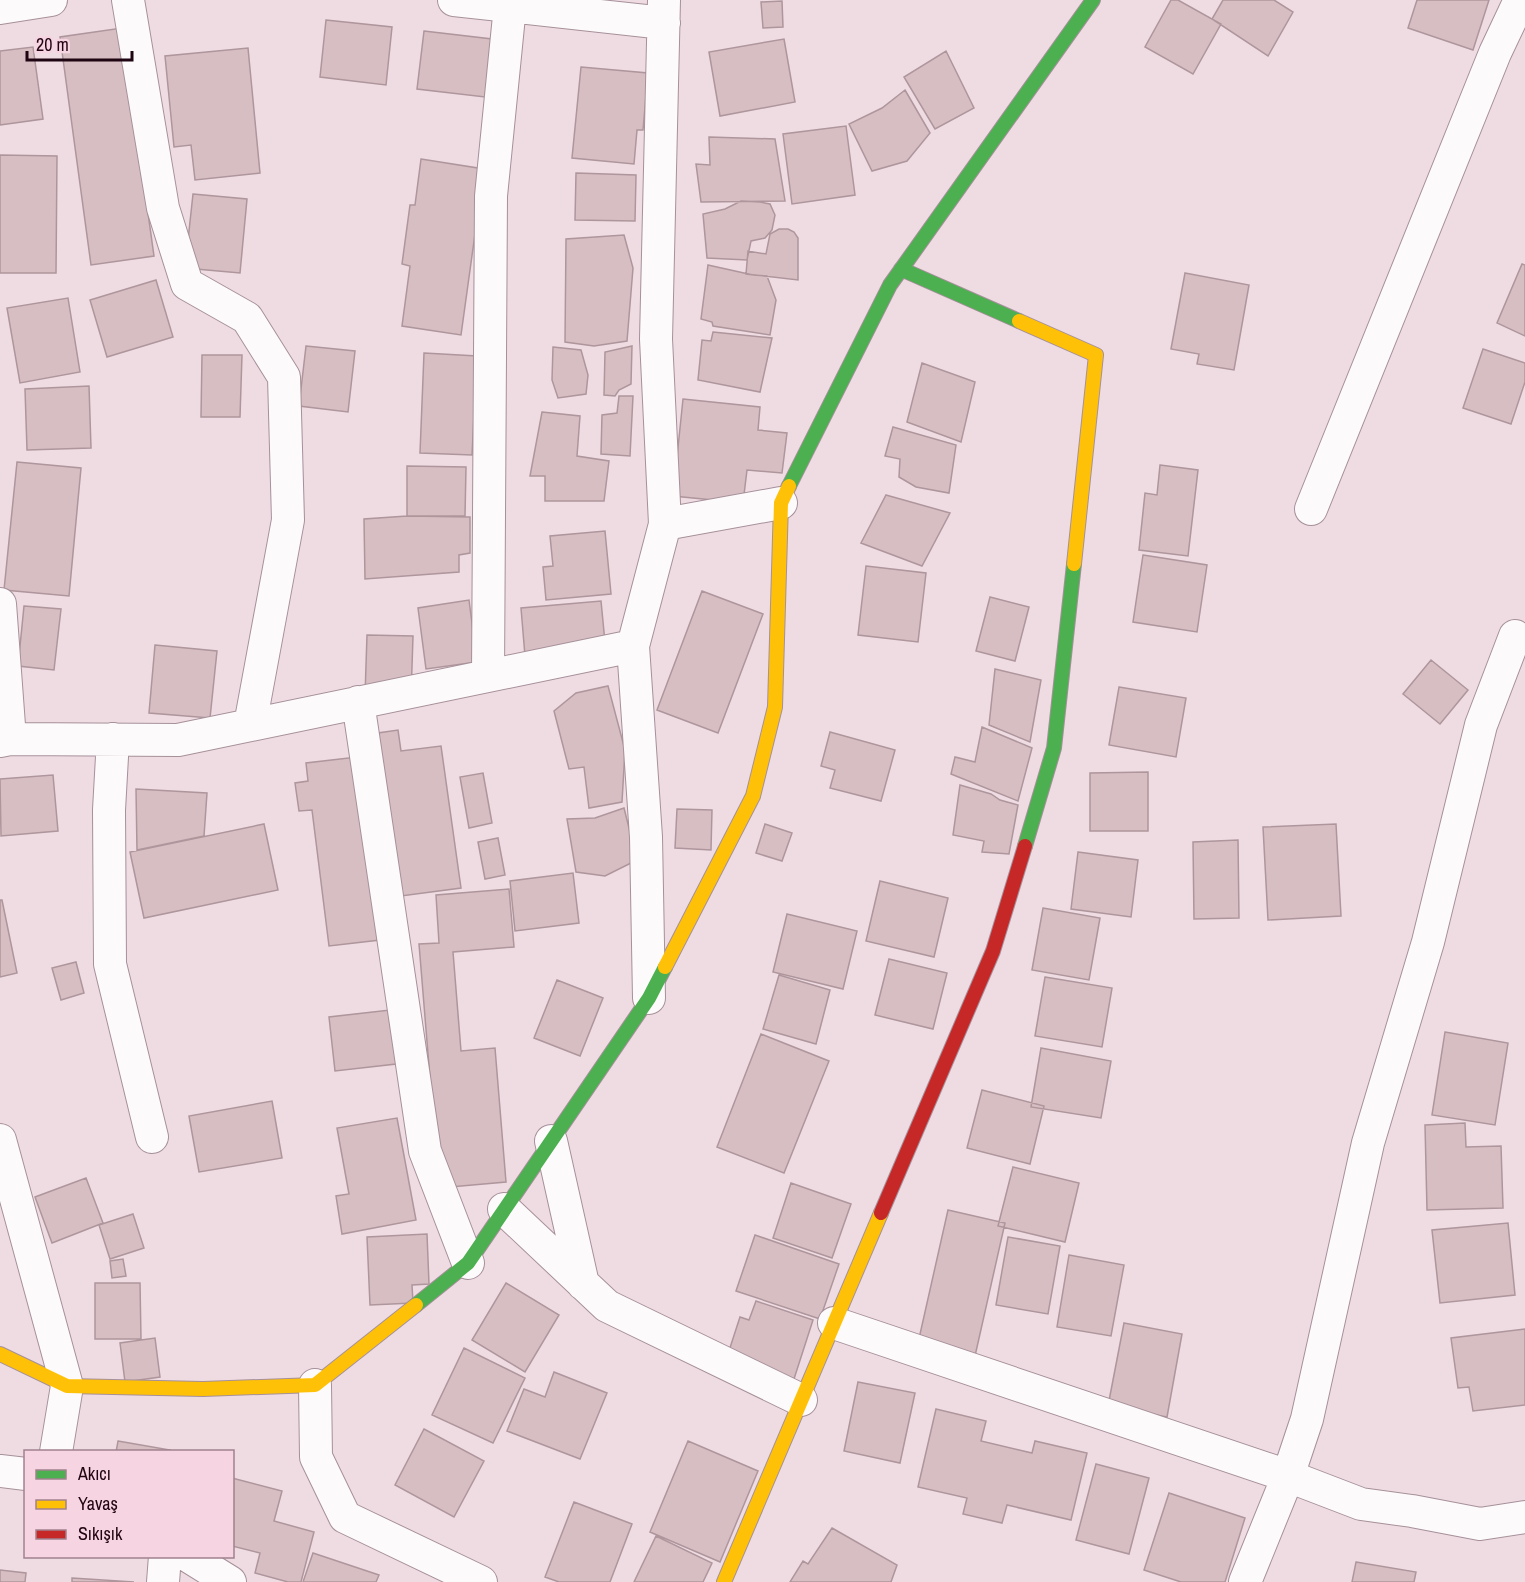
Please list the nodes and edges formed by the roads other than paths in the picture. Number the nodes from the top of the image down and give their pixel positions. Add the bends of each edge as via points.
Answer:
1 (51, 0) edge
2 (128, 0) edge
3 (454, 0) edge
4 (1093, 0) edge
5 (1520, 0) edge
6 (510, 6) junction
7 (0, 8) edge
8 (664, 11) edge
9 (901, 269) junction
10 (781, 503) junction
11 (1311, 509) dead end
12 (665, 524) junction
13 (0, 604) edge
14 (633, 646) junction
15 (1525, 657) edge
16 (488, 675) junction
17 (358, 702) junction
18 (250, 725) junction
19 (5, 740) edge
20 (113, 740) junction
21 (649, 998) junction
22 (152, 1137) dead end
23 (0, 1140) edge
24 (551, 1141) junction
25 (504, 1209) junction
26 (468, 1263) junction
27 (583, 1284) junction
28 (834, 1323) junction
29 (0, 1354) edge
30 (315, 1385) junction
31 (67, 1386) junction
32 (801, 1400) junction
33 (56, 1450) edge
34 (0, 1471) edge
35 (24, 1473) edge
36 (1288, 1476) junction
37 (1525, 1517) edge
38 (165, 1558) edge
39 (190, 1558) edge
40 (440, 1574) edge
41 (164, 1582) edge
42 (230, 1582) edge
43 (481, 1582) edge
44 (724, 1582) edge
45 (1245, 1582) edge

1 - 7 street
2 - 18 street via 163,208 187,285 247,318 284,377 288,520
3 - 6 street
4 - 9 street
5 - 11 street
6 - 8 street
6 - 16 street via 490,196
8 - 12 street via 656,339
9 - 10 street
9 - 28 street via 1096,355 1054,748 993,951
10 - 12 street
10 - 21 street via 775,707 753,796
12 - 14 street
13 - 19 street
14 - 16 street
14 - 21 street via 646,837
15 - 36 street via 1515,636 1481,725 1428,942 1368,1143 1307,1419
16 - 17 street
17 - 18 street
17 - 26 street via 425,1152
18 - 20 street via 178,740
19 - 20 street
20 - 22 street via 109,810 110,964
21 - 24 street
23 - 31 street
24 - 25 street
24 - 27 street
25 - 26 street
25 - 27 street
26 - 30 street
27 - 32 street via 607,1306
28 - 32 street
28 - 36 street
29 - 31 street
30 - 31 street via 203,1389
30 - 40 street via 316,1457 345,1517
31 - 33 street
32 - 44 street
34 - 35 street
36 - 37 street via 1361,1504 1480,1524
36 - 45 street
38 - 41 street
39 - 42 street
40 - 43 street

